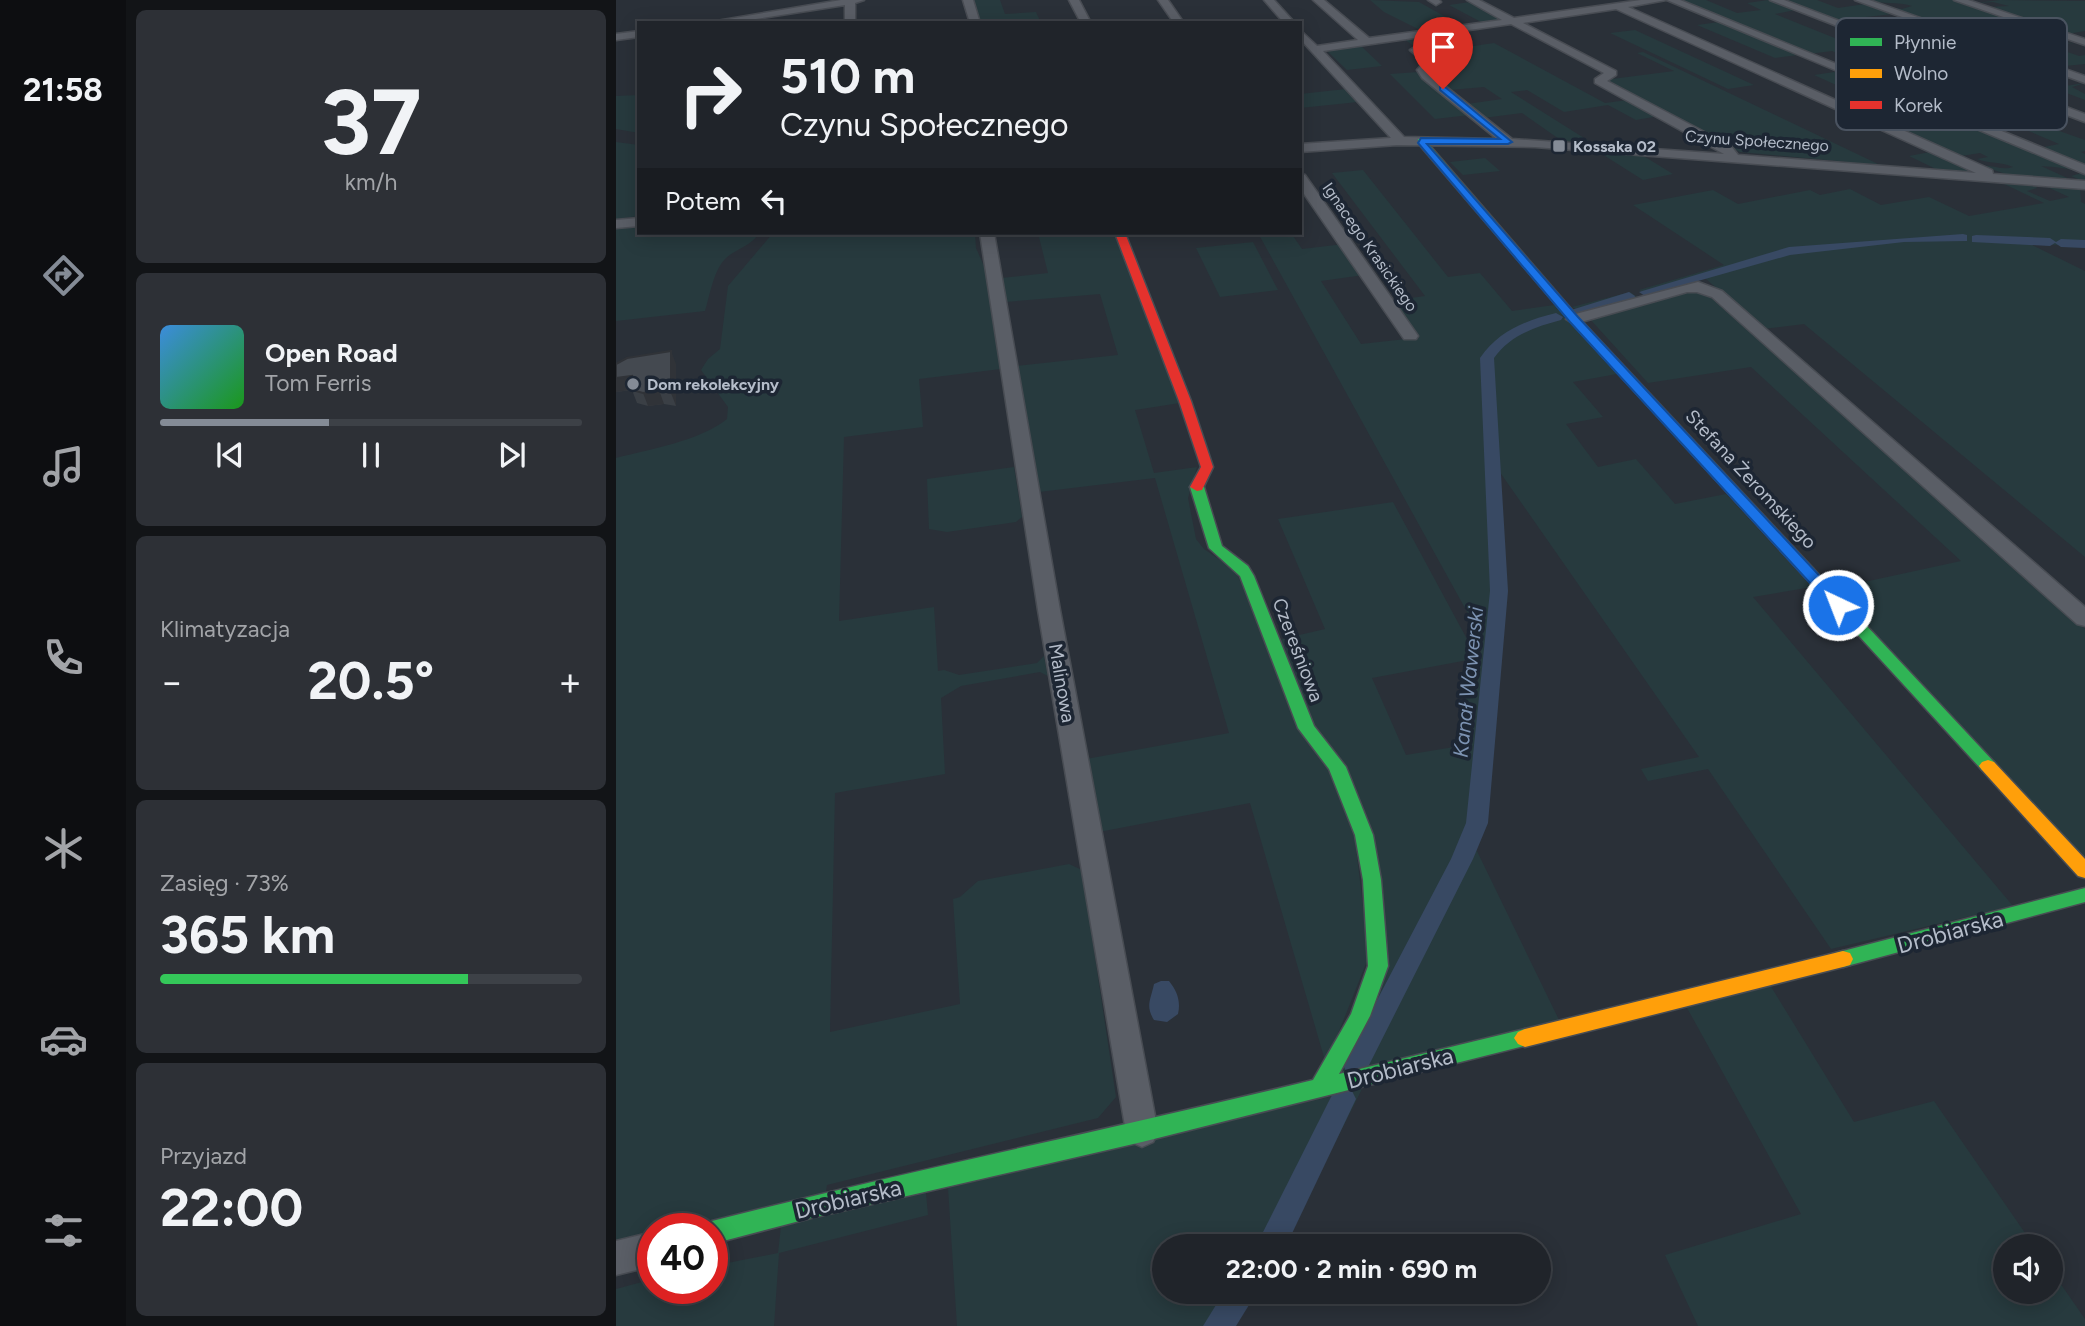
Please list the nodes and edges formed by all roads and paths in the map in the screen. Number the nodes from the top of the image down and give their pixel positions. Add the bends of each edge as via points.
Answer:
1 (968, 0) edge
2 (1074, 0) edge
3 (1163, 0) edge
4 (1269, 0) edge
5 (1318, 0) edge
6 (1472, 0) edge
7 (1573, 0) edge
8 (1661, 0) edge
9 (1672, 0) edge
10 (1775, 0) edge
11 (1860, 0) edge
12 (1959, 0) edge
13 (855, 1) edge
14 (814, 3) edge
15 (1618, 4) edge
16 (1594, 10) junction
17 (1911, 18) edge
18 (2013, 18) edge
19 (720, 21) edge
20 (850, 21) edge
21 (974, 21) edge
22 (1085, 21) edge
23 (1178, 21) edge
24 (1288, 21) edge
25 (1514, 21) junction
26 (1836, 23) edge
27 (637, 34) edge
28 (1302, 35) edge
29 (2067, 36) edge
30 (616, 37) edge
31 (1367, 42) junction
32 (2085, 42) edge
33 (1315, 49) junction
34 (1415, 50) dead end
35 (1836, 67) edge
36 (2067, 74) edge
37 (2085, 80) edge
38 (1836, 102) edge
39 (2067, 111) edge
40 (2085, 118) edge
41 (1897, 130) edge
42 (1989, 130) edge
43 (1401, 141) junction
44 (1421, 141) junction
45 (1508, 142) junction
46 (1302, 148) edge
47 (1733, 157) junction
48 (2085, 170) edge
49 (1989, 177) junction
50 (1302, 181) edge
51 (2085, 185) edge
52 (637, 222) edge
53 (616, 224) edge
54 (987, 235) edge
55 (1121, 235) edge
56 (1574, 319) junction
57 (1410, 337) dead end
58 (2085, 619) edge
59 (2085, 872) edge
60 (2085, 895) edge
61 (1320, 1088) junction
62 (1142, 1132) junction
63 (728, 1229) edge
64 (637, 1253) edge
65 (616, 1258) edge

1 - 21 street
2 - 22 street
3 - 23 street
4 - 24 street
5 - 31 street
6 - 25 street
7 - 16 street
8 - 15 street
9 - 35 street
10 - 26 street
11 - 17 street
12 - 18 street
13 - 14 street
13 - 20 street
14 - 19 street
15 - 16 street
15 - 38 street
16 - 25 street
25 - 31 street
25 - 47 street via 1612,73 1599,81 1727,149
27 - 30 street
28 - 33 street
29 - 32 street
31 - 33 street
33 - 43 street
34 - 45 street via 1430,62 1422,70 1426,76
36 - 37 street
39 - 40 street
41 - 49 street via 1979,167
42 - 48 street
43 - 44 street, Czynu Społecznego
43 - 46 street, Czynu Społecznego
44 - 45 street, Czynu Społecznego
44 - 56 street, Stefana Żeromskiego
45 - 47 street, Czynu Społecznego
47 - 49 street, Czynu Społecznego
49 - 51 street, Czynu Społecznego
50 - 57 street, Ignacego Krasickiego
52 - 53 street
54 - 62 street, Malinowa
55 - 61 street, Czereśniowa via 1207,467 1197,486 1216,548 1247,576 1306,729 1336,767 1364,835 1378,966 1360,1016
56 - 58 street via 1686,288 1717,294
56 - 59 street, Stefana Żeromskiego
60 - 61 street, Drobiarska
61 - 62 street, Drobiarska
62 - 63 street, Drobiarska
64 - 65 street

